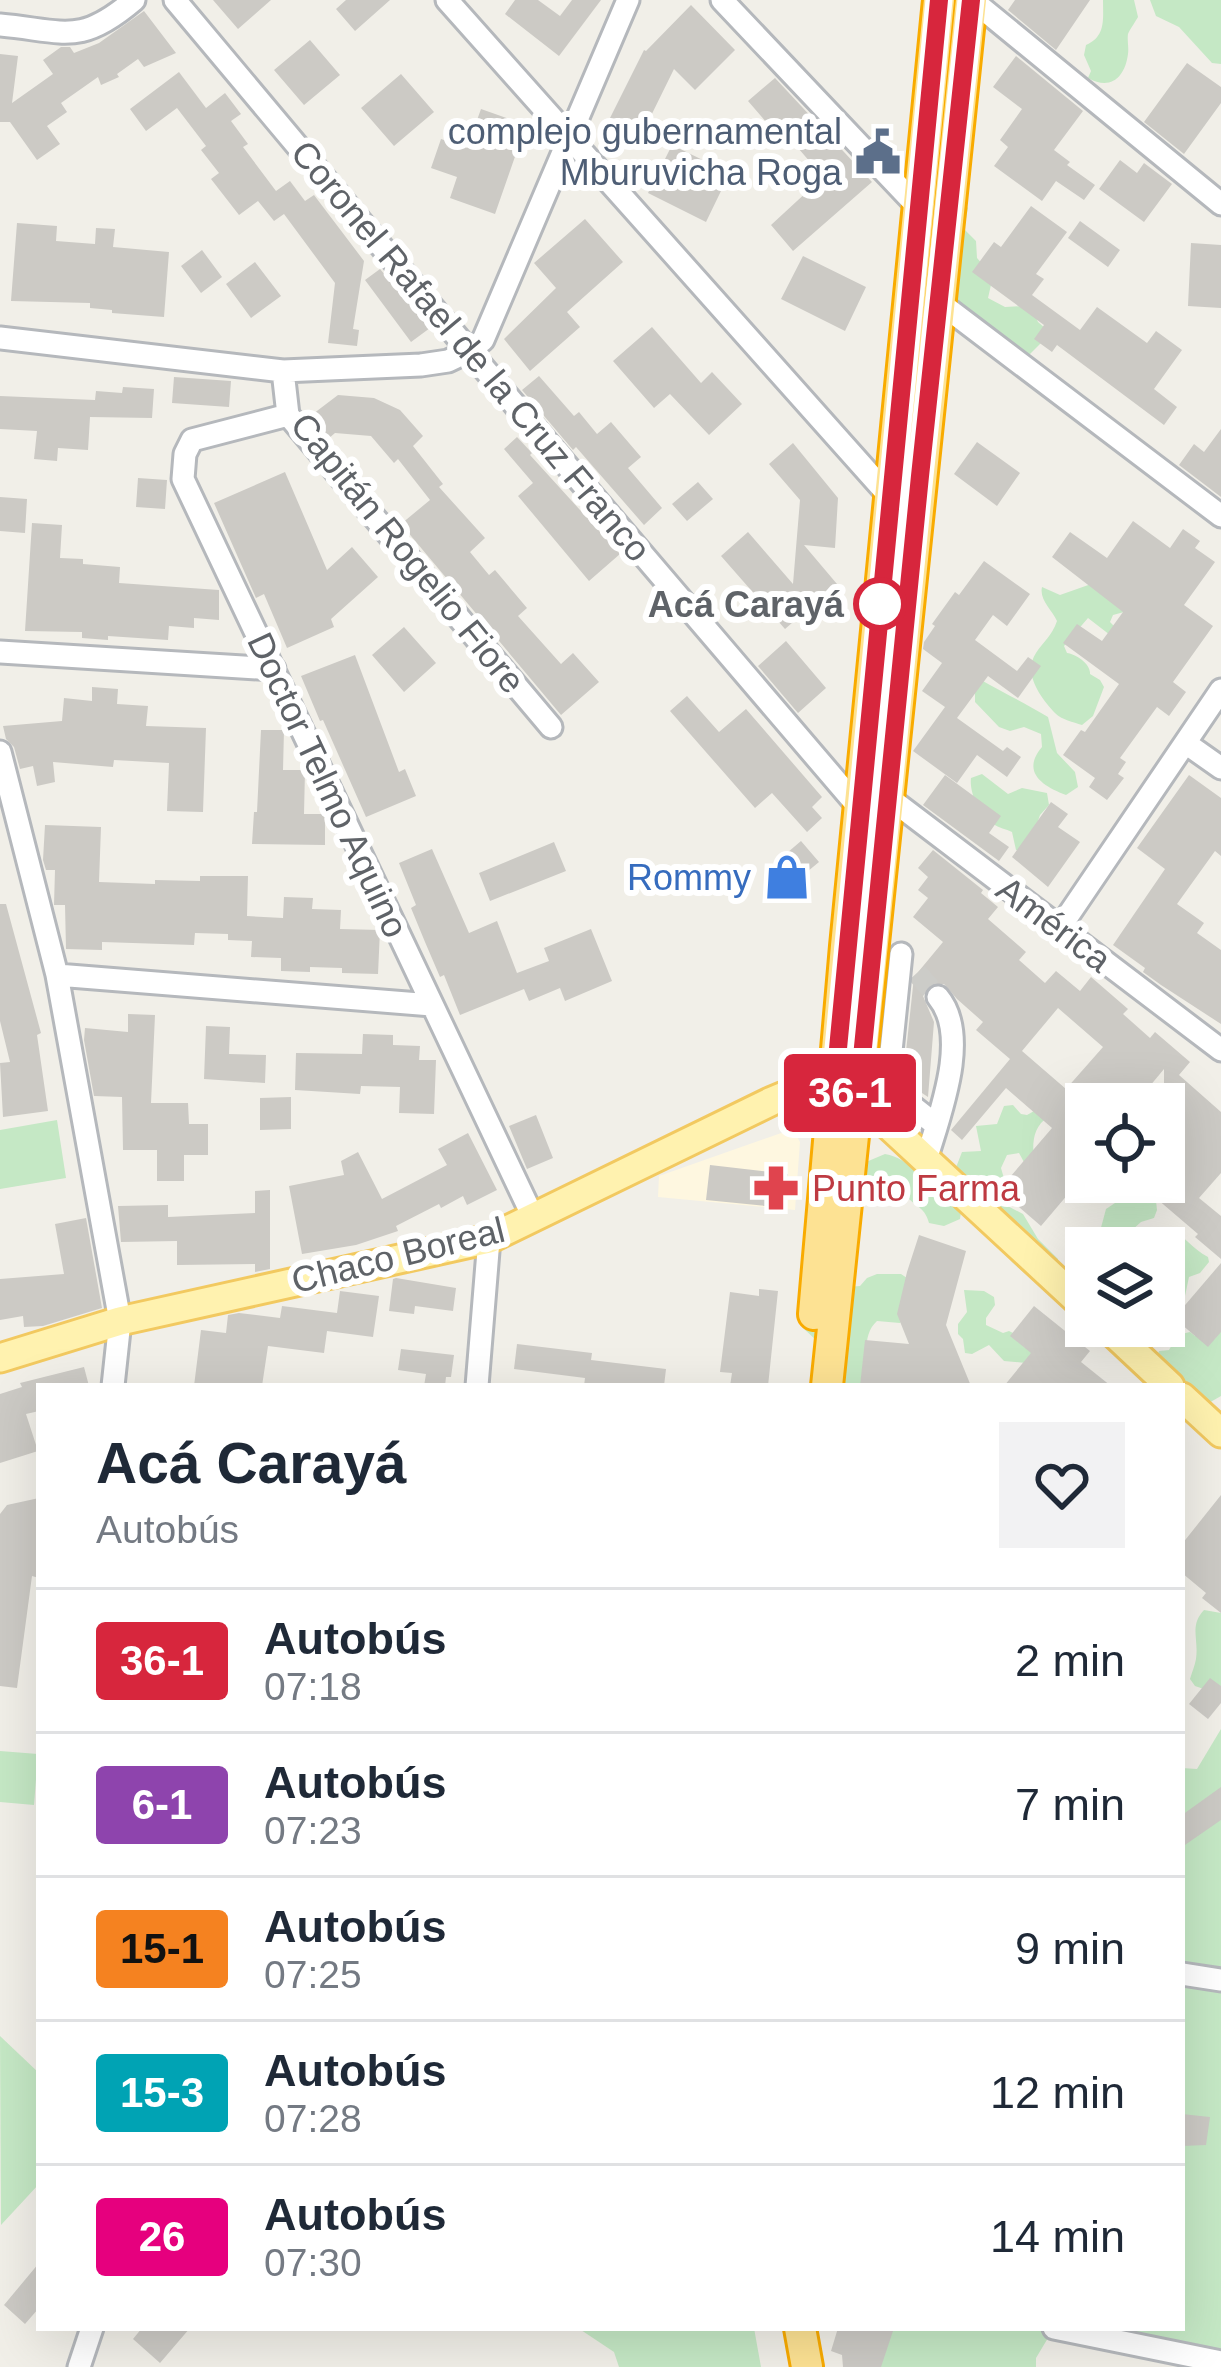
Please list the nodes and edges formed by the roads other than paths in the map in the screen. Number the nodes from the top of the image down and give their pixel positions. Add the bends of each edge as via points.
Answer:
1 (134, 0) edge
2 (176, 0) edge
3 (447, 0) edge
4 (722, 0) edge
5 (938, 0) edge
6 (972, 0) edge
7 (627, 1) edge
8 (0, 26) edge
9 (568, 135) junction
10 (1213, 198) edge
11 (918, 207) junction
12 (939, 302) junction
13 (0, 338) edge
14 (469, 351) junction
15 (283, 371) junction
16 (288, 415) junction
17 (890, 497) junction
18 (1221, 516) edge
19 (0, 652) edge
20 (274, 669) junction
21 (1221, 690) edge
22 (551, 728) dead end
23 (1187, 744) junction
24 (0, 752) edge
25 (1221, 768) edge
26 (874, 803) junction
27 (875, 923) junction
28 (1059, 929) junction
29 (902, 954) junction
30 (917, 973) tunnel mouth
31 (57, 975) junction
32 (938, 998) tunnel mouth
33 (432, 1005) junction
34 (1221, 1050) edge
35 (876, 1057) junction
36 (846, 1093) junction
37 (936, 1125) junction
38 (926, 1160) junction
39 (533, 1217) junction
40 (489, 1240) junction
41 (1065, 1289) edge
42 (120, 1321) junction
43 (1128, 1347) edge
44 (0, 1358) edge
45 (113, 1383) edge
46 (477, 1383) edge
47 (808, 1383) edge
48 (827, 1383) edge
49 (1167, 1383) edge
50 (1185, 1400) edge
51 (1221, 1433) edge
52 (1185, 1974) edge
53 (1221, 1980) edge
54 (91, 2331) edge
55 (780, 2331) edge
56 (801, 2331) edge
57 (1068, 2331) edge
58 (1221, 2362) edge
59 (79, 2367) edge
60 (786, 2367) edge
61 (807, 2367) edge

1 - 8 street via 89,31
2 - 14 street, Coronel Rafael de la Cruz Franco
3 - 9 street
4 - 11 street
5 - 11 highway
6 - 10 street
6 - 12 highway
7 - 9 street
9 - 14 street via 483,340
9 - 17 street
11 - 17 highway
12 - 18 street
12 - 26 highway
13 - 15 street
14 - 15 street via 421,364
14 - 26 street, Coronel Rafael de la Cruz Franco
15 - 16 street, Capitán Rogelio Fiore
16 - 20 street, Doctor Telmo Aquino via 192,440 183,479
16 - 22 street, Capitán Rogelio Fiore
17 - 26 highway
19 - 20 street
20 - 33 street, Doctor Telmo Aquino
21 - 23 street
23 - 25 street
23 - 28 street
24 - 31 street
26 - 27 highway
26 - 28 street, América
26 - 36 highway
27 - 29 street
27 - 35 highway
28 - 34 street, América
29 - 30 street
29 - 35 street
31 - 33 street
31 - 42 street
32 - 37 street via 952,1034
33 - 39 street, Doctor Telmo Aquino
35 - 36 highway
35 - 37 street via 896,1095
36 - 38 main road
36 - 39 main road, Chaco Boreal via 794,1091
36 - 47 highway
36 - 48 highway
37 - 38 street
38 - 41 main road
39 - 40 main road, Chaco Boreal
40 - 42 main road, Chaco Boreal
40 - 46 street
42 - 44 main road, Chaco Boreal
42 - 45 street
43 - 49 main road
50 - 51 main road
52 - 53 street
54 - 59 street
55 - 60 highway
56 - 61 highway
57 - 58 street

